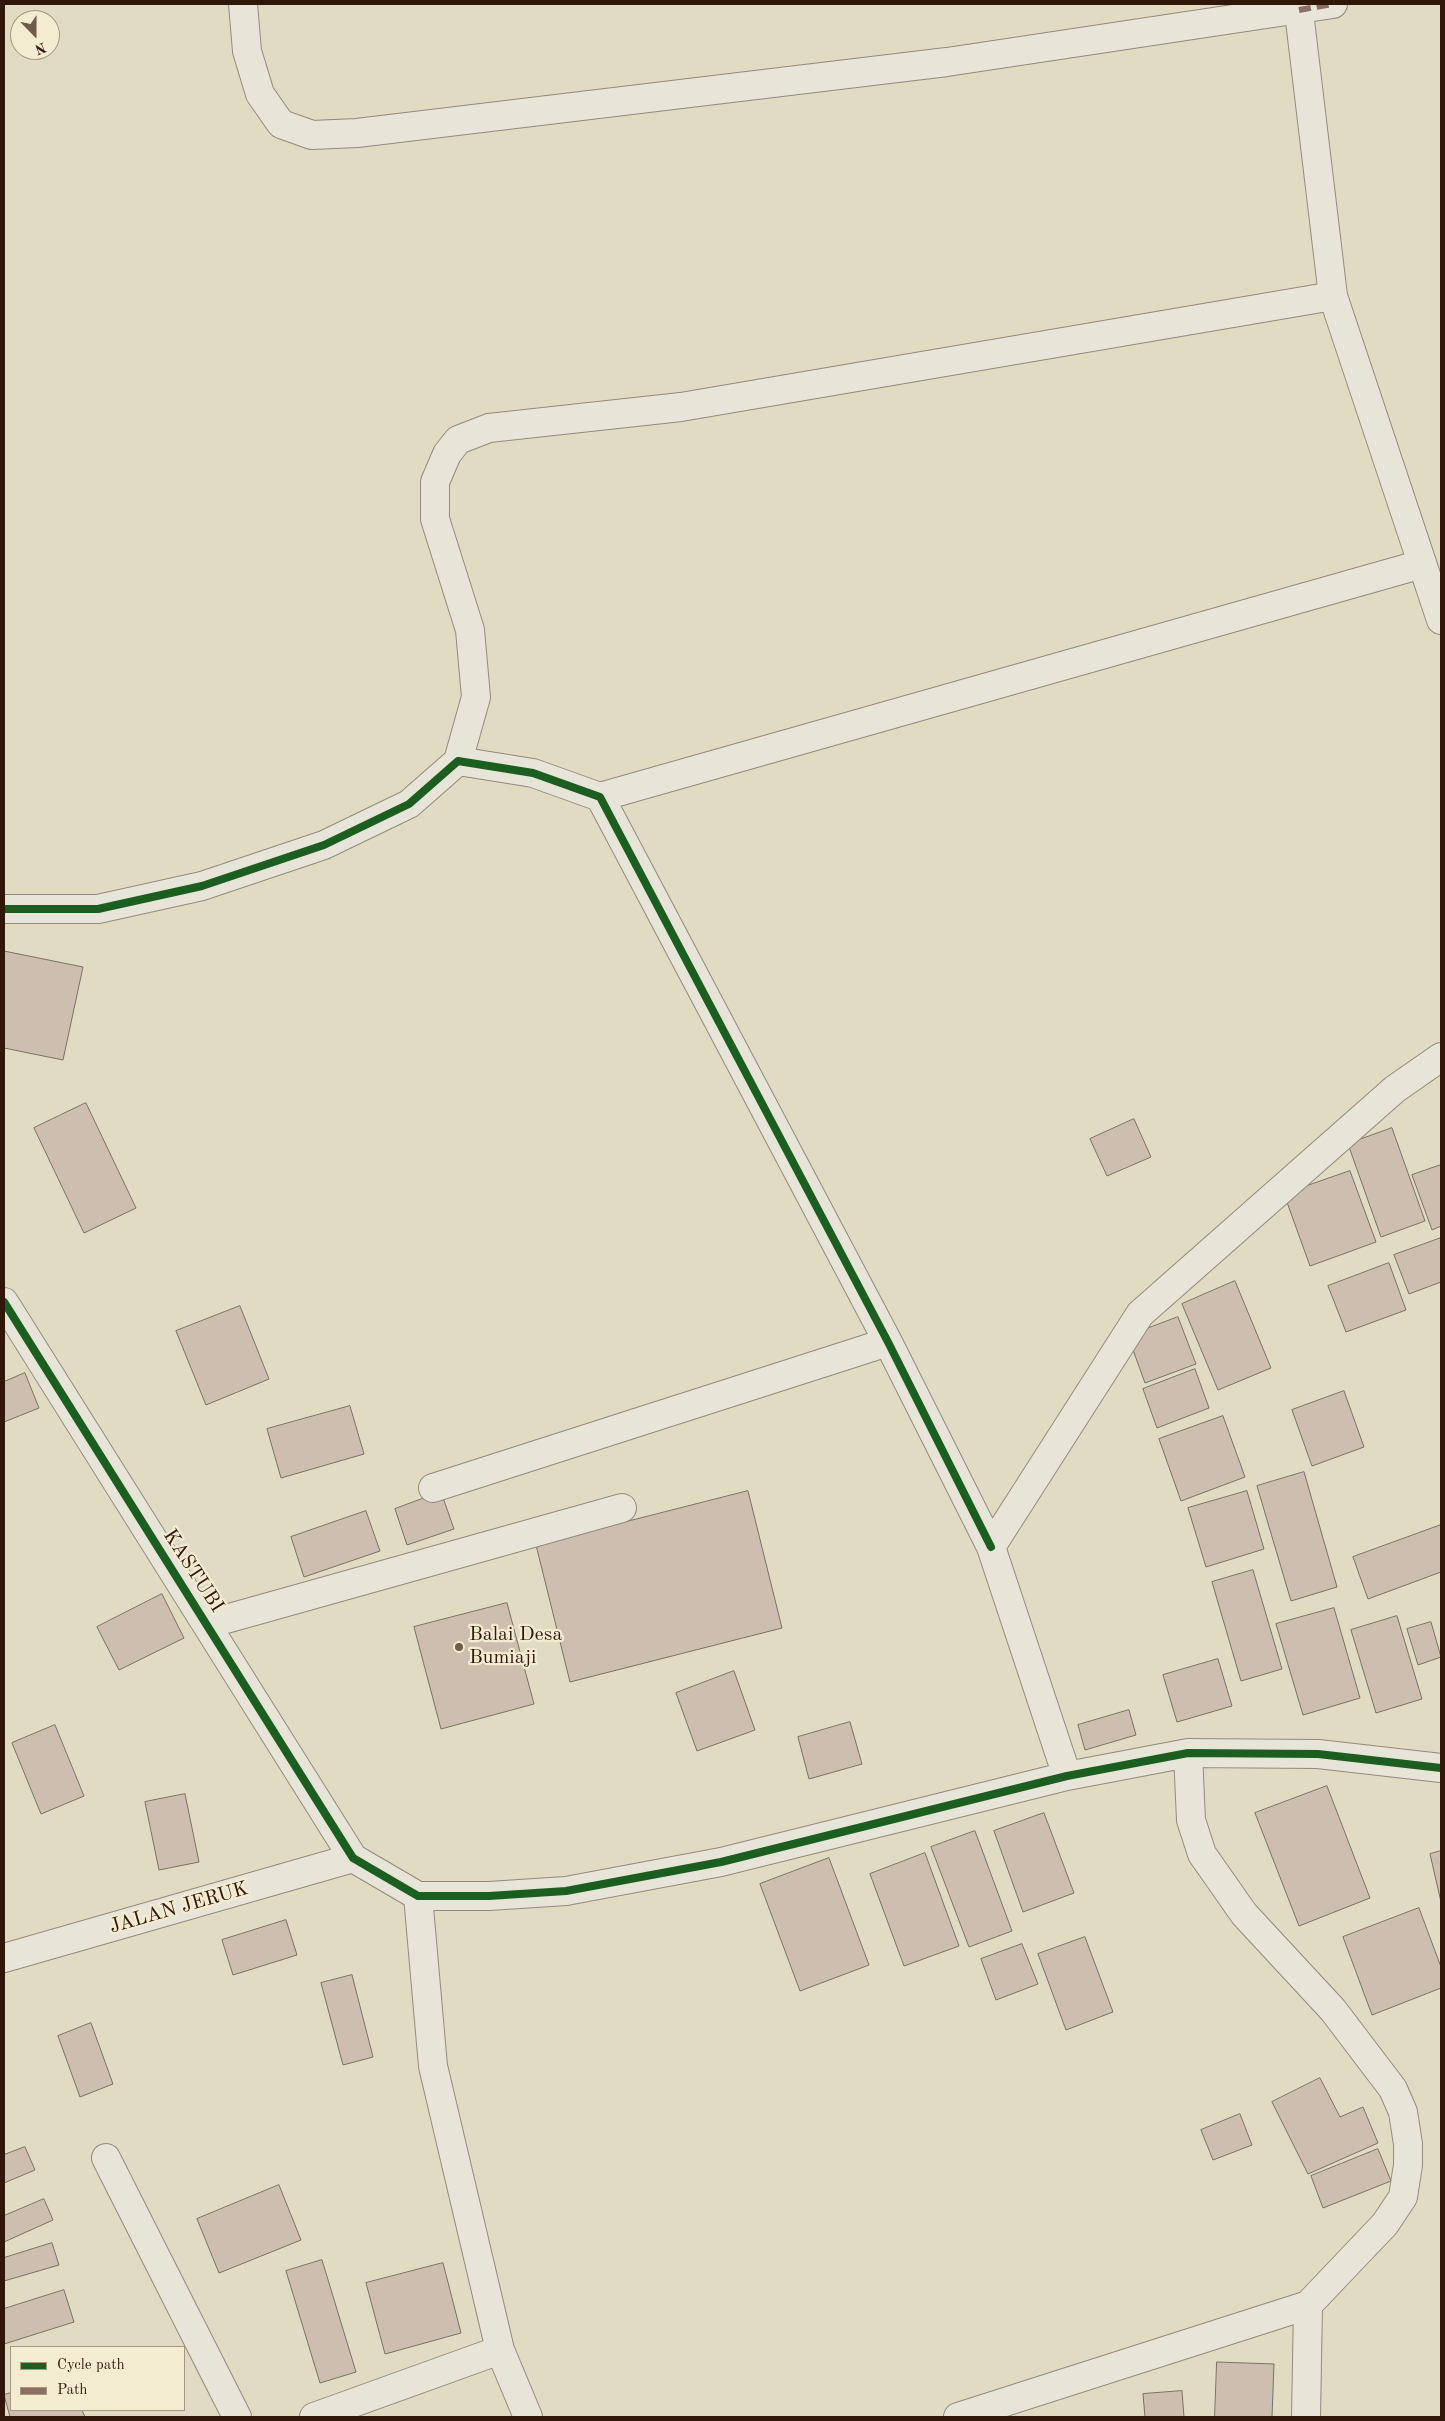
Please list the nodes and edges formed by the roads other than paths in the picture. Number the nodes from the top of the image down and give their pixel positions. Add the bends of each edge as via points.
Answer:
1 (243, 4) edge
2 (1333, 4) edge
3 (1299, 7) edge
4 (1333, 296) junction
5 (1422, 564) junction
6 (1441, 620) edge
7 (458, 761) junction
8 (600, 797) junction
9 (4, 909) edge
10 (1441, 1057) edge
11 (4, 1302) edge
12 (888, 1342) junction
13 (433, 1488) dead end
14 (622, 1508) dead end
15 (991, 1547) junction
16 (208, 1624) junction
17 (1188, 1753) junction
18 (1441, 1768) edge
19 (1067, 1776) junction
20 (353, 1858) junction
21 (418, 1896) junction
22 (4, 1958) edge
23 (106, 2158) dead end
24 (1308, 2305) junction
25 (500, 2350) junction
26 (236, 2417) edge
27 (314, 2417) edge
28 (528, 2417) edge
29 (958, 2417) edge
30 (1306, 2417) edge

1 - 3 street via 247,51 260,94 281,124 312,135 357,133 947,62
2 - 3 street
3 - 4 street
4 - 5 street
4 - 7 street via 681,408 488,428 458,440 447,454 435,482 435,520 470,630 476,697
5 - 6 street
5 - 8 street
7 - 8 street via 533,773
7 - 9 street via 409,804 324,845 202,886 98,909
8 - 12 street
10 - 15 street via 1395,1089 1140,1314
11 - 16 street, KASTUBI
12 - 13 street
12 - 15 street
14 - 16 street
15 - 19 street
16 - 20 street, KASTUBI
17 - 18 street via 1318,1754
17 - 19 street
17 - 24 street via 1191,1820 1202,1854 1244,1914 1333,2010 1393,2089 1403,2112 1408,2144 1403,2198 1385,2224
19 - 21 street via 721,1862 566,1891
20 - 21 street
20 - 22 street, JALAN JERUK
21 - 25 street via 433,2066
23 - 26 street
24 - 29 street
24 - 30 street
25 - 27 street
25 - 28 street

